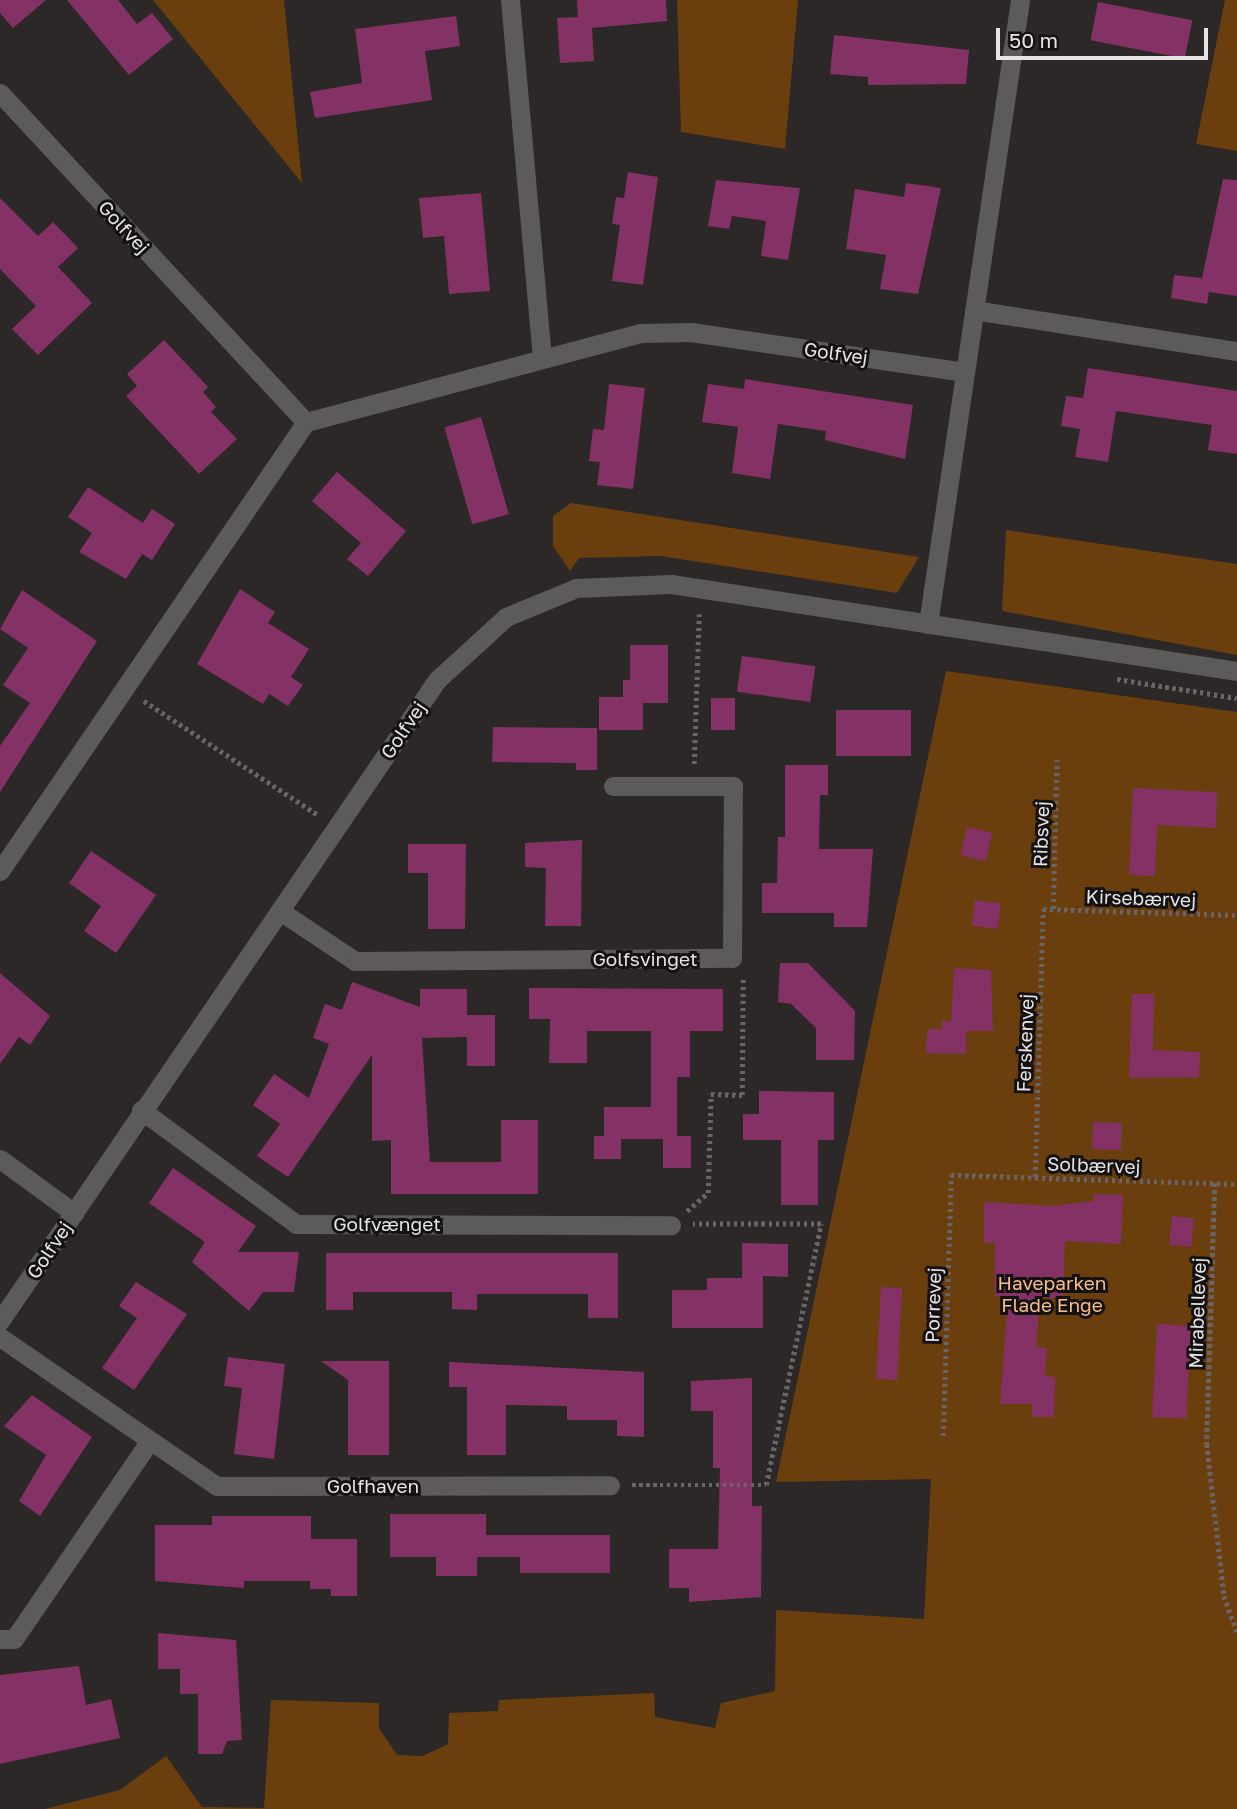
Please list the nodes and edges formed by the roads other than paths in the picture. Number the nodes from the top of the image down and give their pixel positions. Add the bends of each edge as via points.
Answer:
1 (510, 0) edge
2 (1020, 0) edge
3 (0, 93) edge
4 (974, 310) junction
5 (1237, 351) edge
6 (542, 359) junction
7 (965, 372) junction
8 (306, 422) junction
9 (928, 624) junction
10 (1237, 671) edge
11 (613, 786) dead end
12 (0, 871) edge
13 (281, 911) junction
14 (141, 1110) junction
15 (0, 1159) edge
16 (74, 1213) junction
17 (671, 1226) road end
18 (0, 1321) edge
19 (0, 1337) edge
20 (149, 1442) junction
21 (610, 1485) road end
22 (0, 1639) edge

1 - 6 street
2 - 4 street
3 - 8 street, Golfvej
4 - 5 street
4 - 7 street
6 - 7 street, Golfvej via 640,333 691,332
6 - 8 street, Golfvej
7 - 9 street
8 - 12 street
9 - 10 street, Golfvej
9 - 13 street, Golfvej via 671,584 587,587 539,600 472,642 437,680
11 - 13 street, Golfsvinget via 733,786 732,958 355,961
13 - 14 street, Golfvej
14 - 16 street, Golfvej
14 - 17 street, Golfvænget via 296,1224
15 - 16 street, Golfvej
16 - 18 street, Golfvej
19 - 20 street, Golfhaven
20 - 21 street, Golfhaven via 217,1486
20 - 22 street via 14,1639

